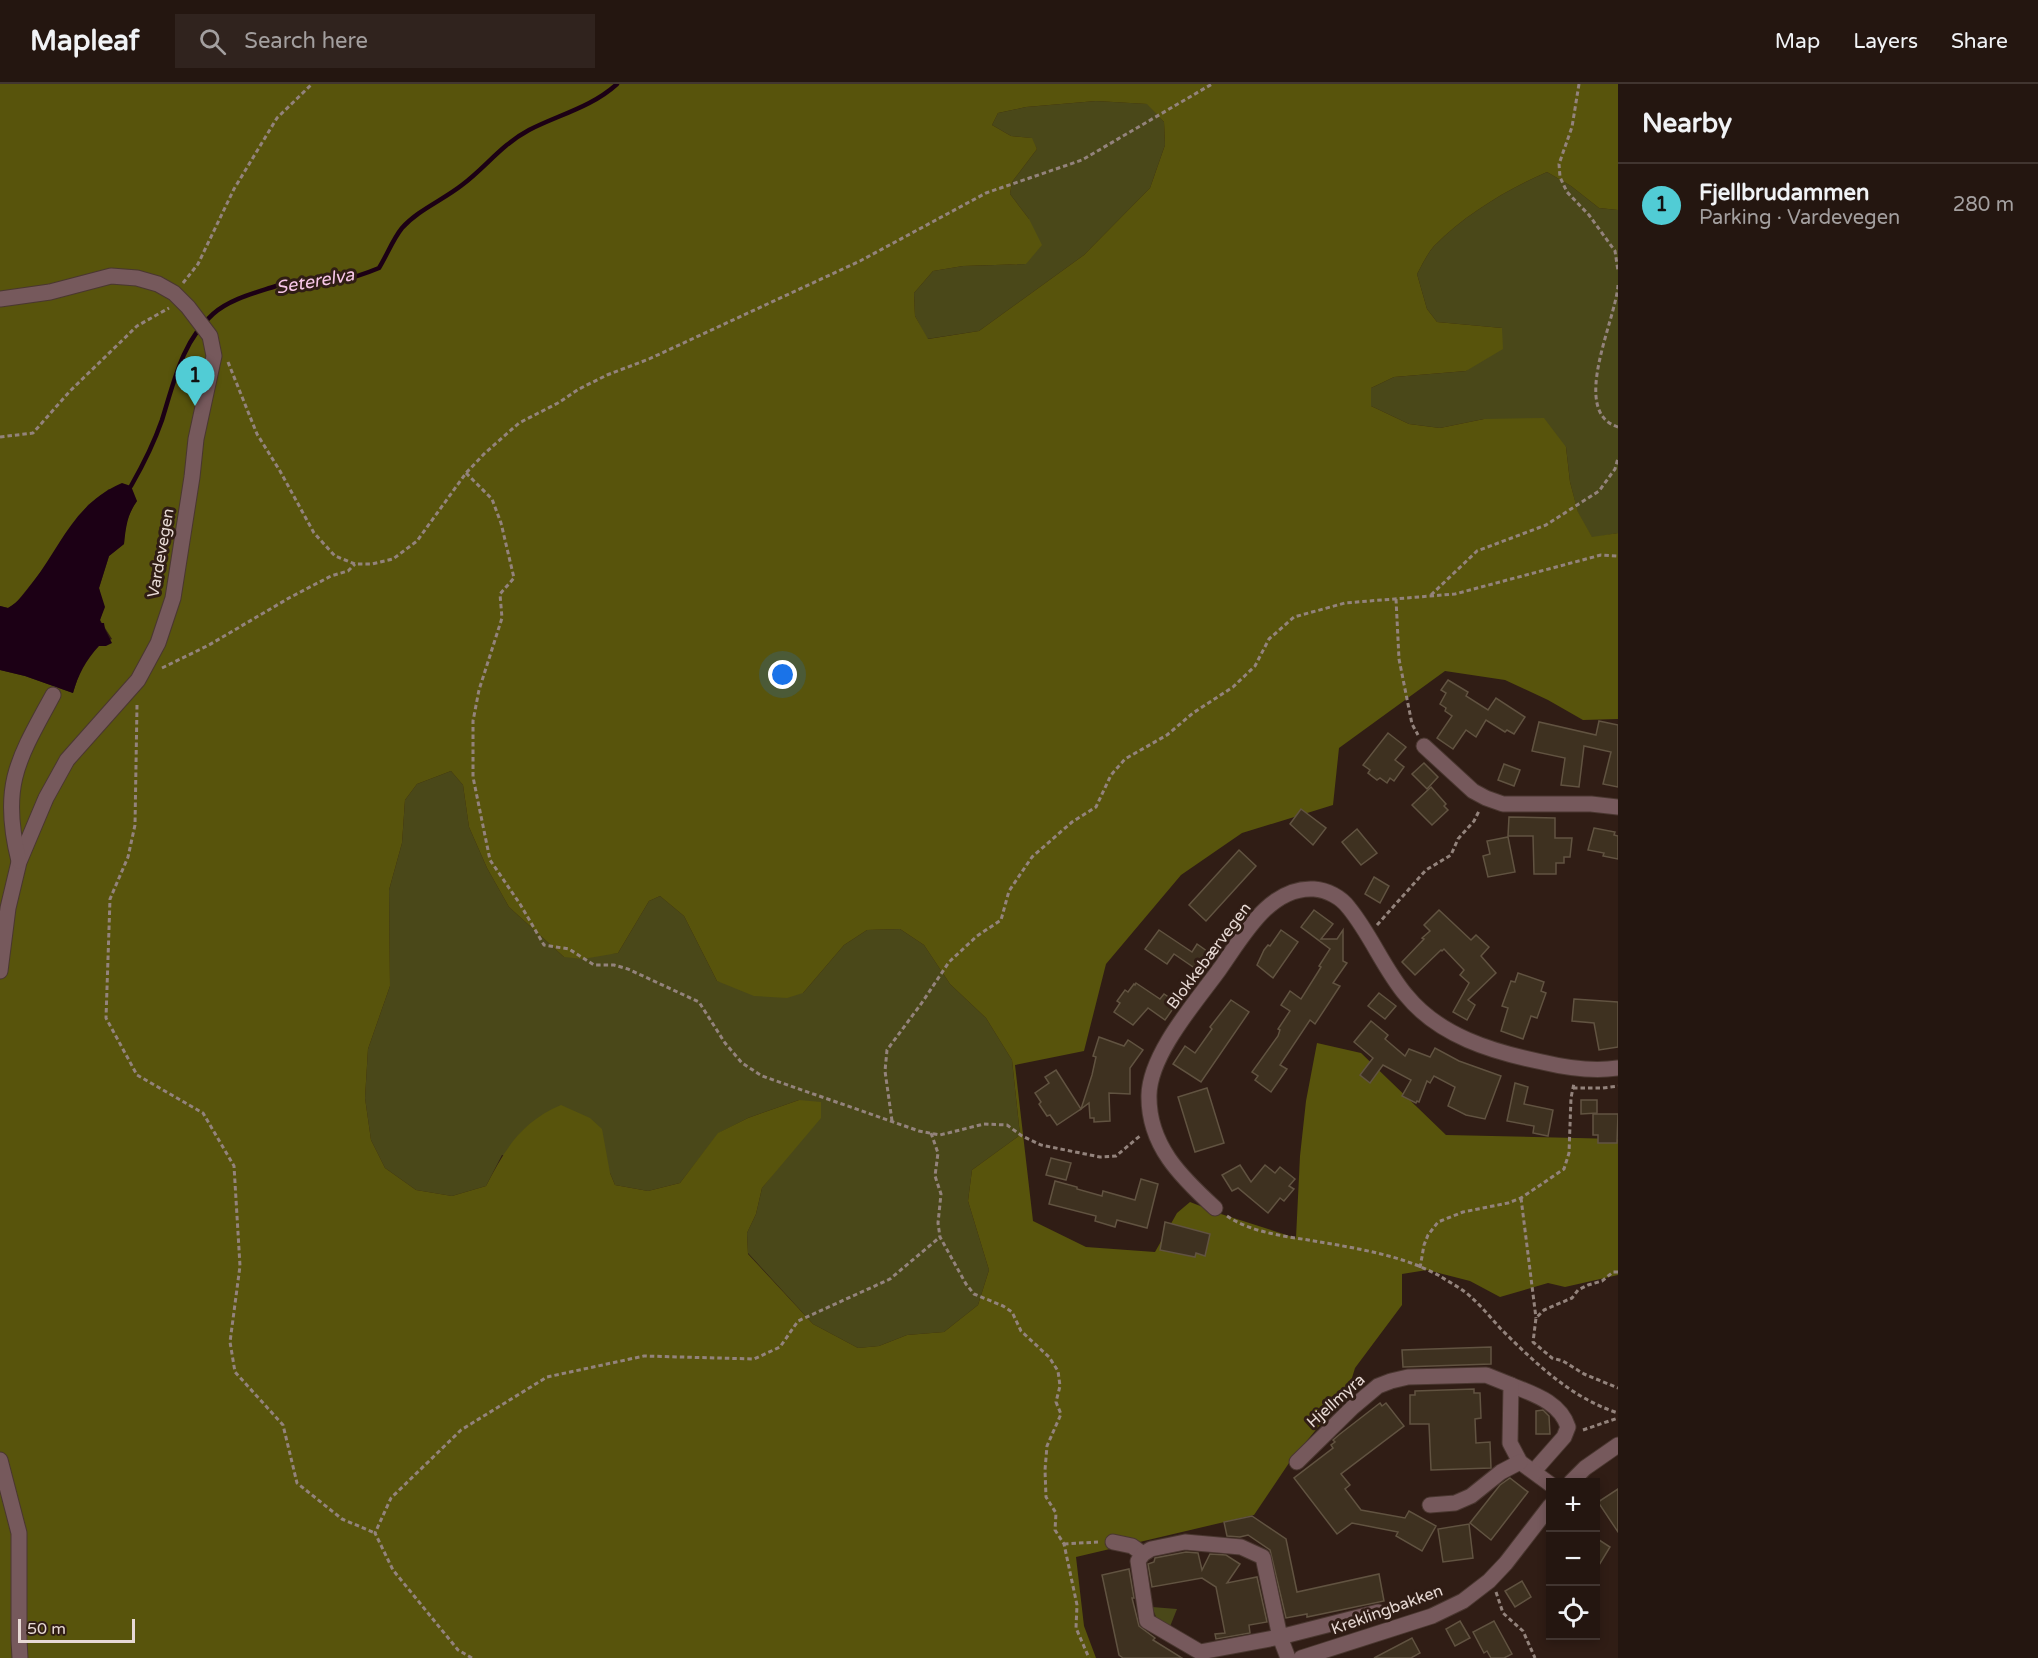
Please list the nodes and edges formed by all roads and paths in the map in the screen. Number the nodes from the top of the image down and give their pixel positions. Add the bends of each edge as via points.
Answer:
1 (312, 84) edge
2 (1212, 84) edge
3 (1579, 84) edge
4 (1618, 271) edge
5 (1618, 285) edge
6 (0, 299) edge
7 (181, 300) junction
8 (227, 361) dead end
9 (1618, 427) edge
10 (0, 436) edge
11 (1618, 458) edge
12 (466, 473) junction
13 (1618, 556) edge
14 (355, 564) junction
15 (1430, 596) junction
16 (1396, 599) junction
17 (138, 680) junction
18 (53, 695) dead end
19 (1424, 746) joint
20 (1486, 798) junction
21 (1618, 807) edge
22 (20, 862) junction
23 (1367, 933) junction
24 (0, 970) edge
25 (1618, 1068) edge
26 (1577, 1069) junction
27 (1618, 1086) edge
28 (1573, 1088) junction
29 (892, 1121) junction
30 (1152, 1125) junction
31 (932, 1133) junction
32 (1521, 1198) junction
33 (1215, 1208) joint
34 (940, 1237) junction
35 (1420, 1268) junction
36 (1618, 1272) edge
37 (1536, 1318) junction
38 (1511, 1385) junction
39 (1618, 1388) edge
40 (1618, 1413) edge
41 (1618, 1418) edge
42 (1564, 1437) junction
43 (1618, 1445) edge
44 (0, 1460) edge
45 (1297, 1462) dead end
46 (1521, 1462) junction
47 (1534, 1471) junction
48 (1575, 1478) edge
49 (1546, 1480) edge
50 (1430, 1505) dead end
51 (1546, 1512) edge
52 (375, 1533) junction
53 (1113, 1542) joint
54 (1064, 1544) junction
55 (1143, 1554) junction
56 (1489, 1581) junction
57 (1378, 1612) dead end
58 (1280, 1637) junction
59 (20, 1658) edge
60 (472, 1658) edge
61 (1089, 1658) edge
62 (1288, 1658) edge
63 (1302, 1658) edge
64 (1535, 1658) edge

1 - 7 path via 277,118 234,189
2 - 12 path via 1082,160 986,193 860,261 579,389 519,423
3 - 4 path via 1572,127 1559,164 1560,177 1567,192 1615,251
5 - 9 path via 1595,392 1602,418
6 - 7 street via 50,292 111,276 158,284
7 - 10 path via 137,326 33,433
7 - 17 street, Vardevegen via 210,336 214,356 196,439 173,598 158,643
8 - 14 path via 257,434 314,533 335,556
11 - 15 path via 1599,491 1546,525 1477,551
12 - 14 path via 417,541 393,559
12 - 29 path via 492,499 514,578 500,594 502,618 479,690 473,721 473,777 490,860 544,945 569,949 594,965 628,969 699,1002 742,1063 762,1076
13 - 15 path via 1601,555 1455,594
14 - 17 path
15 - 16 path
16 - 19 path via 1399,658 1412,724
16 - 29 path via 1345,603 1294,617 1269,639 1255,666 1233,687 1167,735 1125,759 1111,775 1096,807 1032,857 1009,891 1000,920 949,962 887,1050 885,1071
17 - 22 street, Vardevegen via 67,760 46,798
17 - 52 path via 135,825 129,857 110,899 106,1018 137,1075 203,1113 234,1167 240,1266 230,1342 235,1372 283,1425 297,1483 342,1519
18 - 22 street via 21,753 10,795
19 - 20 street
20 - 21 street via 1503,804
20 - 23 path via 1451,855 1426,870
22 - 24 street, Vardevegen via 8,908
23 - 26 street, Blokkebærvegen via 1406,996 1438,1025 1493,1050
23 - 30 street, Blokkebærvegen via 1348,906 1333,894 1294,890 1275,901 1244,936 1161,1055 1149,1092
25 - 26 street, Blokkebærvegen
26 - 28 path
27 - 28 path
28 - 32 path via 1567,1164
29 - 31 path
30 - 31 path via 1116,1156 1100,1157 1041,1145 1007,1125 984,1124 940,1135
30 - 33 street, Blokkebærvegen via 1173,1166
31 - 34 path via 938,1153
32 - 35 path via 1438,1222 1424,1245
32 - 37 path
33 - 35 path via 1251,1228 1354,1248
34 - 52 path via 890,1280 798,1321 780,1347 754,1359 645,1356 547,1377 461,1430 391,1498
34 - 54 path via 974,1294 1012,1312 1021,1331 1058,1371 1056,1402 1061,1414 1047,1446 1045,1470 1046,1497 1056,1513 1055,1530
35 - 40 path via 1471,1296 1528,1356 1572,1391
36 - 37 path via 1578,1290 1572,1298 1544,1310
37 - 39 path via 1533,1342 1552,1358
38 - 42 street, Hjellmyra via 1542,1398 1560,1412 1568,1426
38 - 45 street, Hjellmyra via 1486,1375 1390,1381 1353,1407
38 - 46 street via 1510,1443
41 - 42 path
42 - 47 street
43 - 48 street
44 - 59 street via 19,1533
46 - 47 street
46 - 50 street via 1471,1496 1455,1503
47 - 49 street
51 - 56 street, Kreklingbakken
52 - 60 path via 393,1570 458,1650
53 - 54 path
53 - 55 street via 1132,1546
54 - 61 path via 1077,1605 1076,1628
55 - 58 street via 1185,1542 1241,1547 1263,1557
55 - 58 street via 1138,1561 1147,1621 1200,1652
56 - 63 street, Kreklingbakken via 1463,1601 1432,1616
56 - 64 path via 1495,1587 1503,1613 1523,1631
57 - 58 street
58 - 62 street

